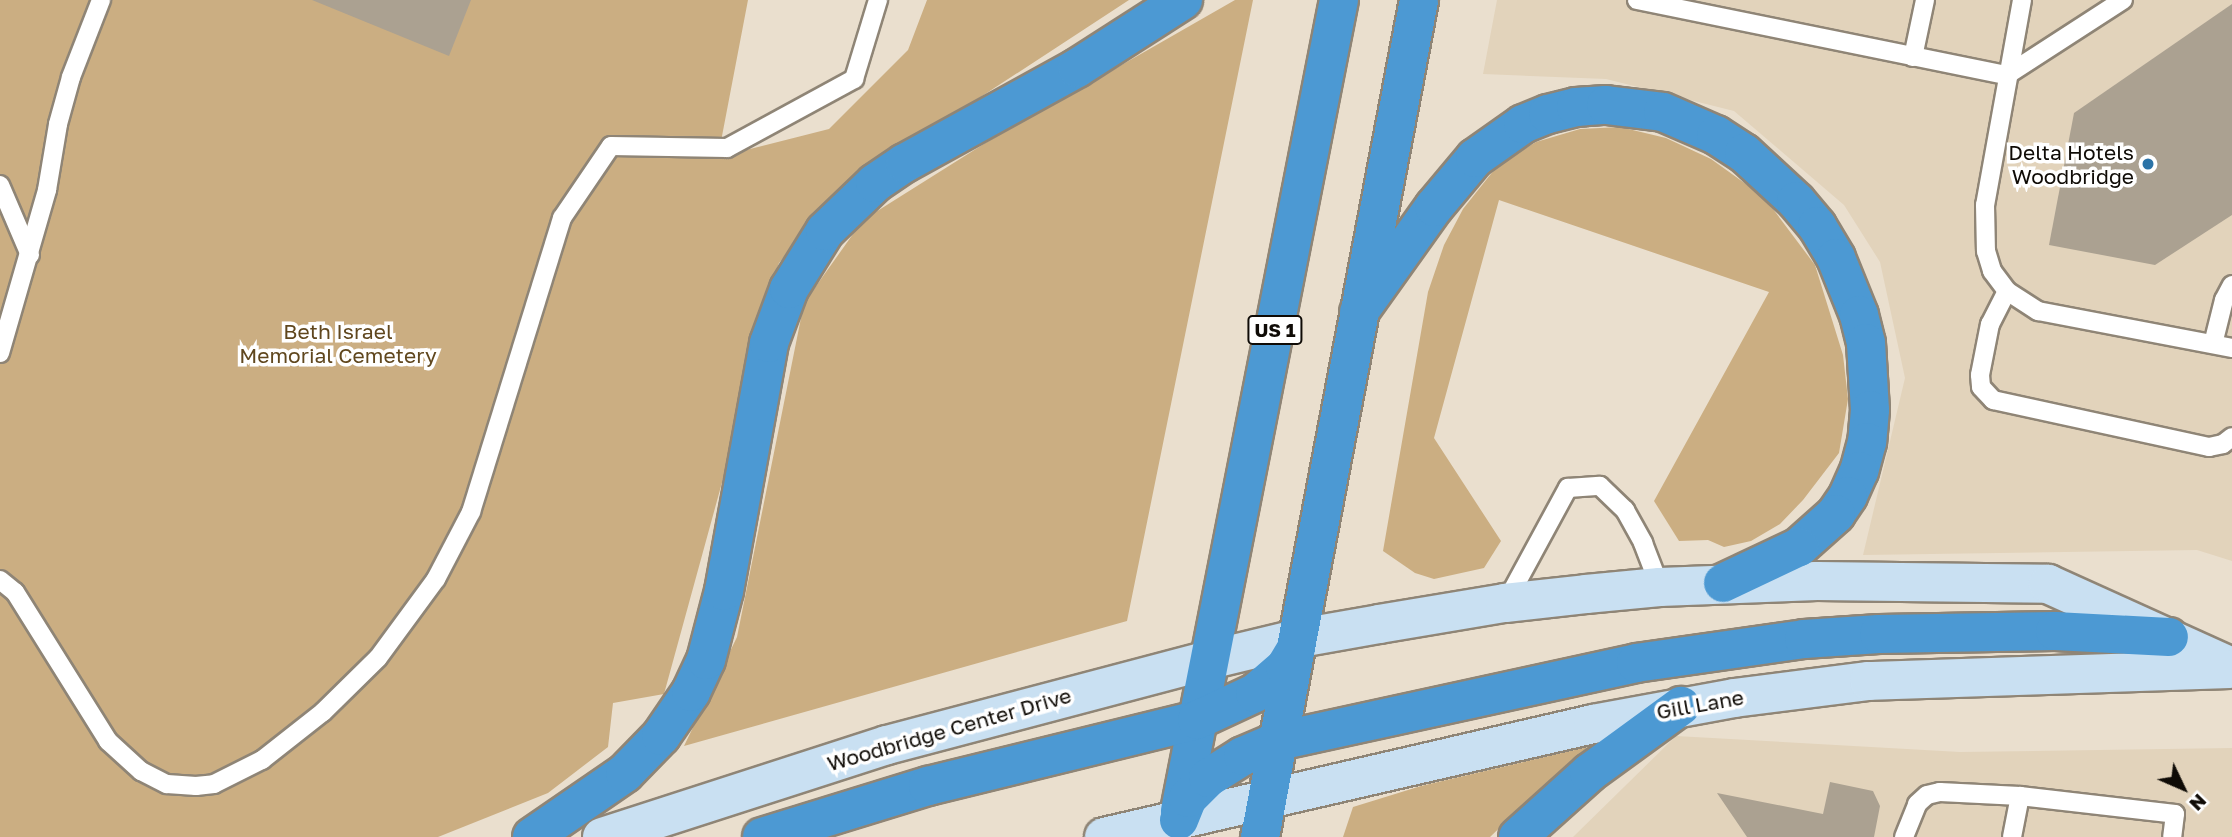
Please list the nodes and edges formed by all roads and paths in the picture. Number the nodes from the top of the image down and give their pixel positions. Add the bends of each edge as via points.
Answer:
1 (101, 0) edge
2 (878, 0) edge
3 (1183, 0) edge
4 (1339, 0) edge
5 (1419, 0) edge
6 (1637, 0) edge
7 (1925, 0) edge
8 (2022, 0) edge
9 (2123, 0) edge
10 (1913, 57) junction
11 (2007, 75) junction
12 (0, 186) edge
13 (30, 255) junction
14 (2232, 285) edge
15 (2007, 291) junction
16 (1359, 312) junction
17 (2213, 344) junction
18 (2232, 348) edge
19 (0, 353) edge
20 (2232, 437) edge
21 (0, 580) edge
22 (1723, 583) junction
23 (1660, 586) junction
24 (1505, 603) junction
25 (2169, 637) junction
26 (1300, 638) junction
27 (1209, 660) junction
28 (2232, 668) edge
29 (1681, 706) junction
30 (1197, 719) junction
31 (1279, 741) junction
32 (2020, 796) junction
33 (1268, 798) junction
34 (1177, 828) edge
35 (532, 837) edge
36 (602, 837) edge
37 (762, 837) edge
38 (1104, 837) edge
39 (1260, 837) edge
40 (1518, 837) edge
41 (1904, 837) edge
42 (2012, 837) edge
43 (2172, 837) edge

1 - 13 lane via 71,77
2 - 21 lane via 854,79 727,148 611,146 562,218 471,512 436,579 379,658 323,712 262,760 205,785 167,784 141,771 108,741 15,592
3 - 35 highway via 1077,68 905,163 848,206 825,231 789,289 769,343 724,591 706,660 691,692 661,736 625,773
4 - 27 highway, US 1
5 - 16 highway
6 - 10 lane
7 - 10 lane
8 - 11 lane
9 - 11 lane
10 - 11 lane
11 - 15 lane via 1985,205 1986,251 1992,271
12 - 13 lane
13 - 19 lane
14 - 17 lane
15 - 17 lane via 2038,311
15 - 20 lane via 1990,324 1980,375 1981,387 1993,400 2209,447
16 - 22 highway via 1454,181 1475,158 1523,124 1576,107 1633,106 1690,122 1744,153 1796,201 1836,258 1866,343 1870,410 1859,471 1836,514 1800,547
16 - 26 highway
17 - 18 lane
22 - 23 street, Gill Lane
22 - 25 street, Gill Lane via 2048,584
23 - 24 street, Gill Lane
23 - 24 lane via 1625,510 1600,486 1568,488
24 - 26 street, Gill Lane
25 - 28 street, Gill Lane
25 - 31 highway via 1993,632 1804,639 1636,663
26 - 27 street, Woodbridge Center Drive
26 - 30 highway via 1285,667 1271,681
26 - 31 highway
27 - 30 highway, US 1
27 - 36 street, Woodbridge Center Drive via 887,745
28 - 29 street, Gill Lane via 1869,681
29 - 33 street, Gill Lane
29 - 40 highway via 1589,773
30 - 34 highway, US 1
30 - 37 highway via 929,786
31 - 33 highway
31 - 34 highway via 1243,755 1208,778 1188,798
32 - 41 lane via 1927,795 1910,815
32 - 42 lane
32 - 43 lane via 2175,814
33 - 34 street, Gill Lane
33 - 39 highway
34 - 38 street

